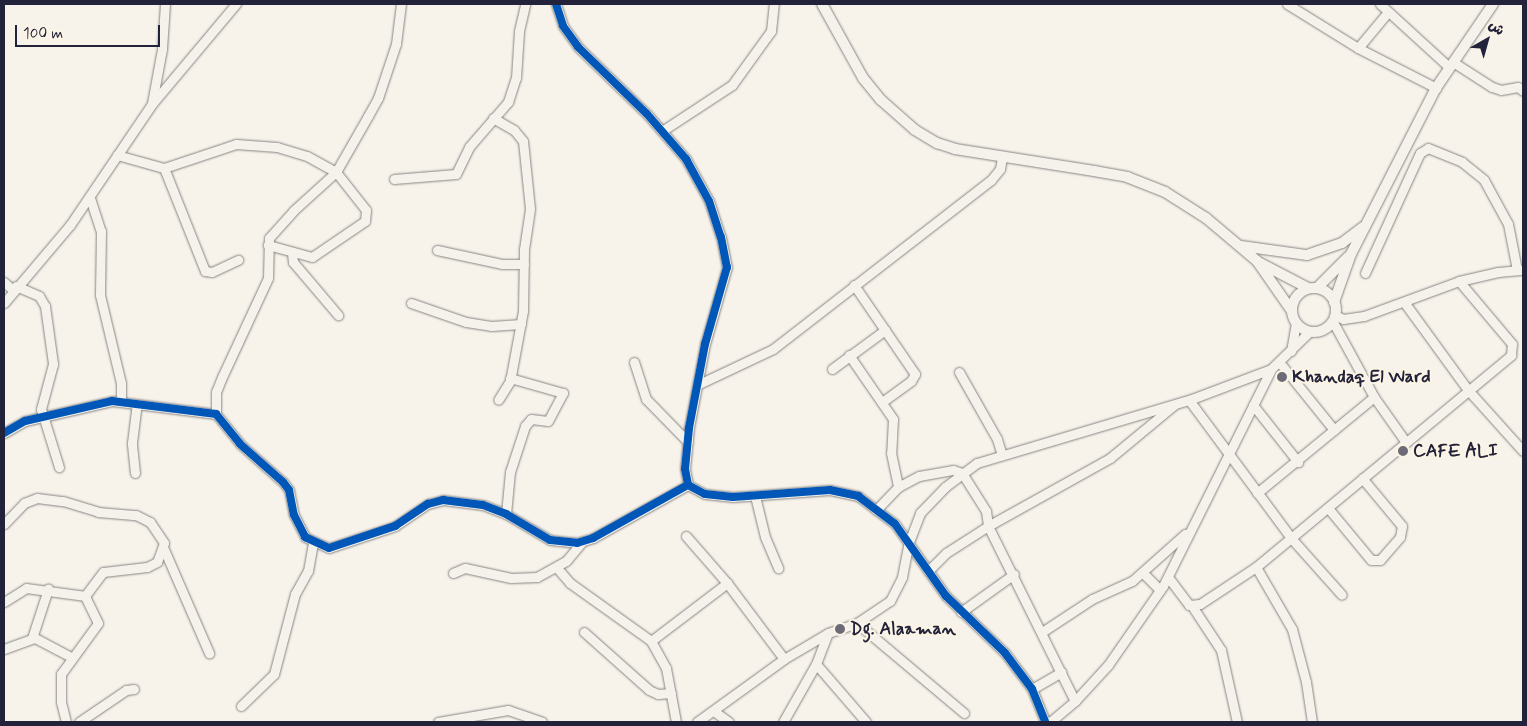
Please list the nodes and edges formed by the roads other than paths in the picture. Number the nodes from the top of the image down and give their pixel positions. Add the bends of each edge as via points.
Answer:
1 (165, 4) edge
2 (236, 4) edge
3 (401, 4) edge
4 (525, 4) edge
5 (556, 4) edge
6 (774, 4) edge
7 (822, 4) edge
8 (1287, 4) edge
9 (1380, 4) edge
10 (1493, 4) edge
11 (1388, 12) junction
12 (1358, 48) junction
13 (1451, 64) junction
14 (1436, 88) junction
15 (1523, 91) edge
16 (152, 104) junction
17 (493, 118) junction
18 (662, 131) junction
19 (117, 155) junction
20 (1002, 158) junction
21 (1396, 165) junction
22 (164, 168) junction
23 (336, 172) junction
24 (1411, 173) junction
25 (394, 179) dead end
26 (90, 198) junction
27 (1366, 225) junction
28 (1238, 244) junction
29 (268, 245) junction
30 (437, 250) dead end
31 (292, 253) junction
32 (1351, 254) junction
33 (238, 260) dead end
34 (1257, 261) junction
35 (524, 264) junction
36 (1520, 270) edge
37 (1365, 273) dead end
38 (1459, 281) junction
39 (4, 282) edge
40 (854, 285) junction
41 (14, 288) junction
42 (1312, 288) junction
43 (1334, 302) junction
44 (1404, 302) junction
45 (4, 303) edge
46 (411, 303) dead end
47 (1291, 310) junction
48 (338, 315) dead end
49 (1334, 318) junction
50 (521, 324) junction
51 (1296, 324) junction
52 (885, 330) junction
53 (1309, 332) junction
54 (1291, 351) junction
55 (849, 355) junction
56 (634, 362) dead end
57 (1280, 363) junction
58 (832, 369) dead end
59 (1272, 369) junction
60 (959, 372) dead end
61 (510, 378) junction
62 (699, 384) junction
63 (1468, 390) junction
64 (1374, 397) junction
65 (498, 400) dead end
66 (1189, 400) junction
67 (121, 402) junction
68 (882, 402) junction
69 (1176, 404) junction
70 (137, 405) junction
71 (1252, 405) junction
72 (216, 414) junction
73 (42, 416) junction
74 (1334, 430) junction
75 (4, 433) edge
76 (1405, 441) junction
77 (688, 442) junction
78 (1523, 451) edge
79 (1227, 454) junction
80 (1002, 455) junction
81 (1298, 462) junction
82 (59, 467) dead end
83 (135, 473) dead end
84 (962, 473) junction
85 (1362, 478) junction
86 (688, 485) junction
87 (898, 487) junction
88 (1257, 493) junction
89 (755, 496) junction
90 (1328, 508) junction
91 (876, 510) junction
92 (506, 514) junction
93 (4, 524) edge
94 (988, 526) junction
95 (1188, 530) junction
96 (686, 536) dead end
97 (1291, 538) junction
98 (583, 541) junction
99 (909, 542) junction
100 (313, 543) junction
101 (163, 547) junction
102 (1256, 567) junction
103 (557, 568) junction
104 (778, 568) dead end
105 (928, 571) junction
106 (453, 573) dead end
107 (1143, 573) junction
108 (1014, 574) junction
109 (1168, 577) junction
110 (727, 583) junction
111 (48, 589) junction
112 (1160, 590) junction
113 (1342, 594) dead end
114 (85, 596) junction
115 (4, 602) edge
116 (1192, 606) junction
117 (961, 612) junction
118 (858, 623) junction
119 (584, 632) dead end
120 (1042, 632) junction
121 (828, 634) junction
122 (32, 638) junction
123 (652, 641) junction
124 (4, 649) edge
125 (208, 653) dead end
126 (70, 657) junction
127 (784, 659) junction
128 (816, 664) junction
129 (1061, 672) junction
130 (134, 689) dead end
131 (1032, 689) junction
132 (671, 693) junction
133 (1075, 701) junction
134 (241, 706) dead end
135 (715, 712) junction
136 (964, 713) dead end
137 (66, 722) edge
138 (79, 722) edge
139 (438, 722) edge
140 (542, 722) edge
141 (676, 722) edge
142 (697, 722) edge
143 (729, 722) edge
144 (783, 722) edge
145 (866, 722) edge
146 (1045, 722) edge
147 (1050, 722) edge
148 (1237, 722) edge
149 (1312, 722) edge

1 - 16 street via 162,49
2 - 16 street
3 - 23 street via 396,44 378,98
4 - 17 street via 519,31 516,78 508,102
5 - 18 street via 563,26 578,47
6 - 18 street via 771,31 732,85
7 - 20 street via 863,78 899,117 937,143
8 - 12 street
9 - 11 street
10 - 13 street
11 - 12 street
11 - 13 street
12 - 14 street
13 - 14 street
13 - 15 street via 1501,90 1518,87
14 - 21 street
16 - 19 street
17 - 25 street via 469,147 456,174
17 - 35 street via 514,130 523,141 530,209
18 - 62 street via 696,175 715,216 726,255 725,280 705,344
19 - 22 street
19 - 26 street
20 - 28 street via 1094,170 1145,183 1186,204
20 - 40 street via 1000,169 991,180
21 - 24 street
21 - 27 street
22 - 23 street via 225,146 247,143 295,152
22 - 33 street via 205,271 212,272
23 - 29 street via 279,225
23 - 31 street via 366,210 365,221 312,257
24 - 36 street via 1420,153 1428,148 1478,172 1493,192 1508,224
24 - 37 street
26 - 41 street
26 - 67 street via 101,231 100,295 121,383
27 - 28 street via 1342,243 1307,255
27 - 32 street
28 - 34 street
29 - 31 street
29 - 72 street via 268,278 216,392
30 - 35 street via 496,263
31 - 48 street via 293,262
32 - 42 street
32 - 43 street
34 - 42 street
34 - 47 street
35 - 50 street via 525,303
36 - 38 street
38 - 44 street
38 - 63 street via 1513,348 1511,355
39 - 41 street
40 - 52 street
40 - 62 street via 763,357
41 - 45 street
41 - 73 street via 39,296 45,306 53,364 43,394
42 - 43 street via 1330,295
42 - 47 street via 1296,296
43 - 49 street
44 - 49 street via 1352,318
44 - 63 street
46 - 50 street via 466,322 492,326
47 - 51 street
49 - 53 street via 1322,331
49 - 64 street
50 - 61 street
51 - 53 street
51 - 54 street
52 - 55 street
52 - 68 street via 915,374 911,381
53 - 54 street
54 - 57 street
55 - 58 street
55 - 68 street
56 - 77 street via 646,399
57 - 59 street
57 - 74 street
59 - 66 street
59 - 71 street
60 - 80 street via 997,439
61 - 65 street
61 - 92 street via 563,393 548,421 531,419 525,426 510,472
62 - 77 street
63 - 76 street
63 - 78 street
64 - 74 street
64 - 76 street
66 - 69 street
66 - 79 street
67 - 70 street
67 - 73 street
68 - 87 street via 894,422 891,453
69 - 80 street
69 - 94 street via 1110,458
70 - 72 street
70 - 83 street via 132,443
71 - 79 street
71 - 81 street
72 - 100 street via 240,444 283,482 289,490 296,520
73 - 75 street
73 - 82 street
74 - 81 street
76 - 85 street
77 - 86 street via 685,469
79 - 88 street
79 - 95 street via 1205,504
80 - 84 street via 976,463
81 - 88 street
84 - 87 street via 953,470 919,476
84 - 94 street via 986,511
84 - 99 street via 920,513
85 - 90 street
85 - 90 street via 1402,526 1400,537 1380,560 1371,560
86 - 89 street via 718,496
86 - 98 street
87 - 91 street
88 - 97 street
89 - 91 street via 845,491
89 - 104 street via 765,536
90 - 97 street
91 - 99 street via 895,524
92 - 98 street via 550,540 565,543
92 - 100 street via 483,505 443,500 417,510 395,526 341,546 329,548
93 - 101 street via 24,503 37,498 54,499 98,512 144,517 160,535
94 - 105 street via 946,553
94 - 108 street
95 - 107 street
95 - 109 street
96 - 110 street
97 - 102 street
97 - 113 street
98 - 103 street
99 - 105 street
99 - 118 street via 902,577 890,601
100 - 134 street via 308,571 295,594 274,674
101 - 114 street via 157,562 151,566 103,572
101 - 125 street
102 - 116 street
102 - 149 street via 1292,629 1306,682
103 - 106 street via 520,580 465,568
103 - 123 street via 570,583
105 - 117 street
107 - 112 street
107 - 120 street via 1084,603
108 - 117 street
108 - 120 street
109 - 112 street
109 - 116 street
110 - 123 street
110 - 127 street
111 - 114 street
111 - 115 street via 26,588
111 - 122 street
112 - 133 street via 1128,639
114 - 126 street via 98,623
116 - 148 street via 1221,650
117 - 131 street via 1005,653
118 - 121 street
118 - 136 street
119 - 132 street via 649,690
120 - 129 street
121 - 127 street
121 - 128 street
122 - 124 street
122 - 126 street
123 - 132 street via 666,668
126 - 137 street via 60,680
127 - 135 street
128 - 144 street
128 - 145 street
129 - 131 street
129 - 133 street
130 - 138 street via 126,690
131 - 146 street
132 - 141 street
133 - 147 street
135 - 142 street
135 - 143 street
139 - 140 street via 508,710

